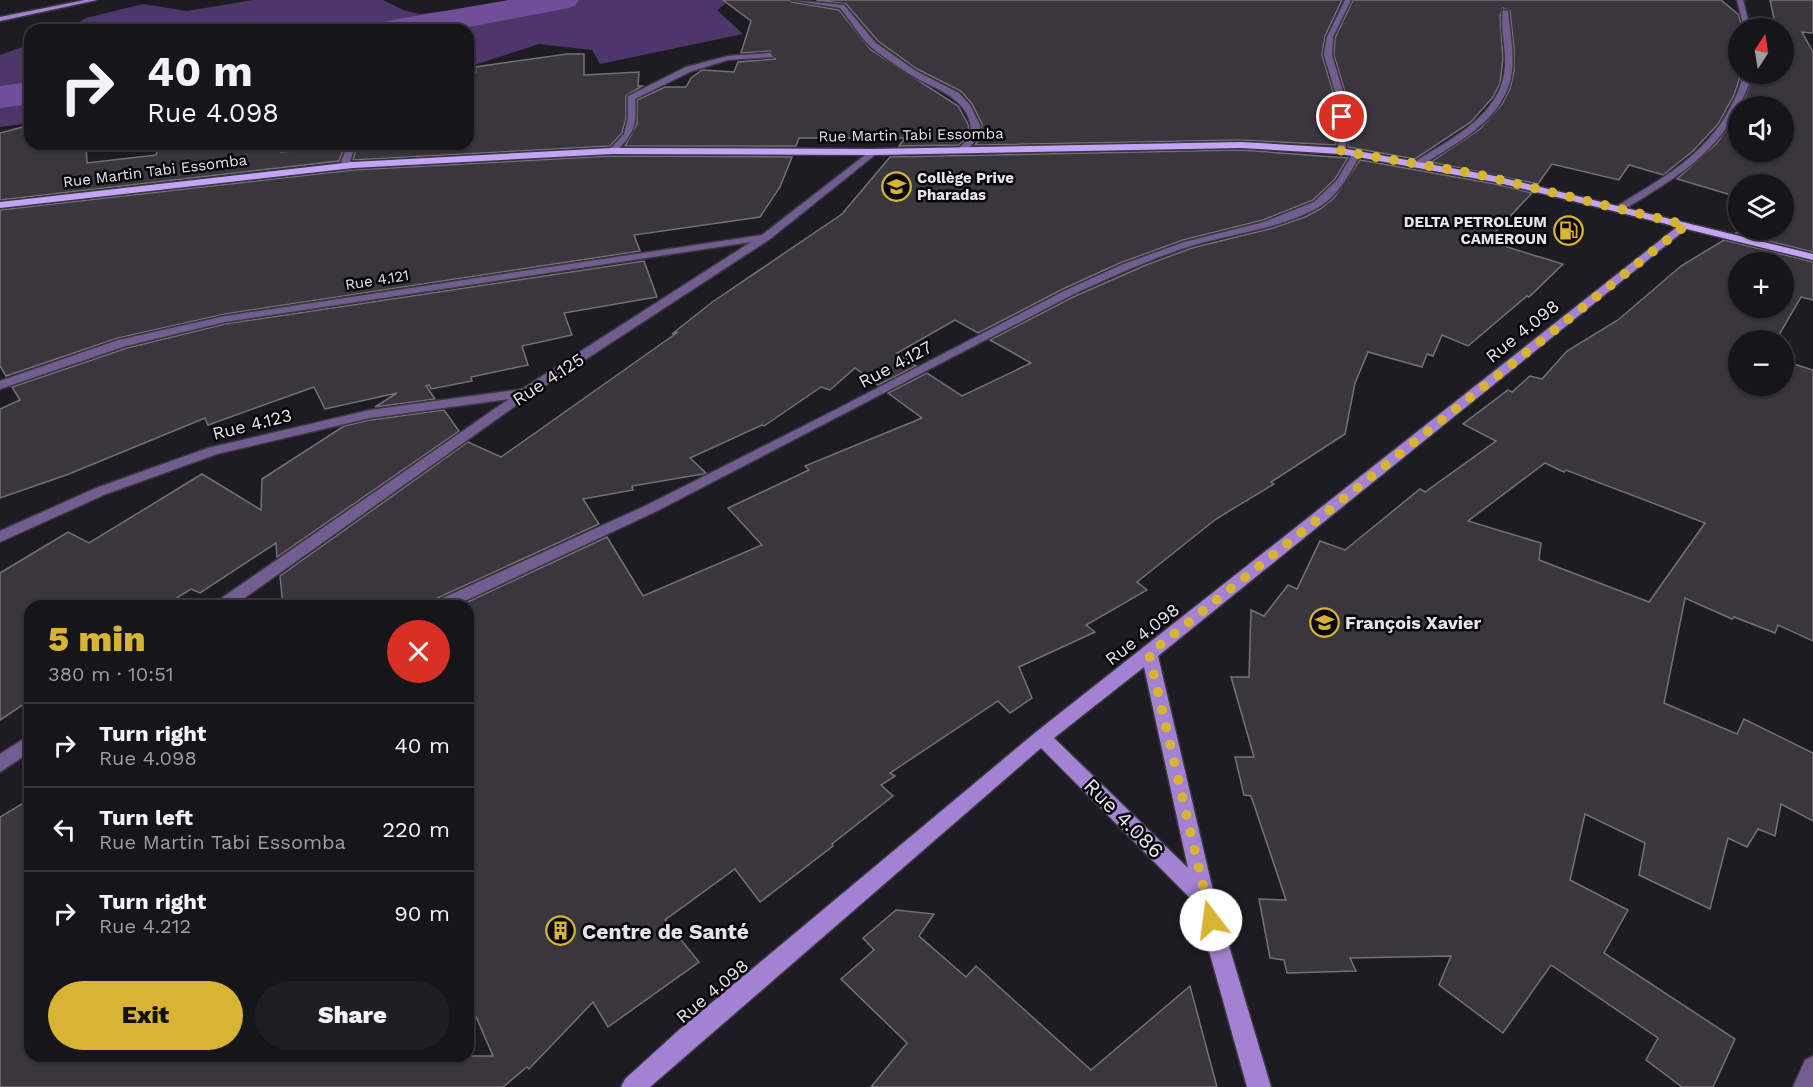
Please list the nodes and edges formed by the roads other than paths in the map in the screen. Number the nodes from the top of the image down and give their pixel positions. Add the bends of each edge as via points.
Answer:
1 (94, 0) edge
2 (795, 0) edge
3 (1348, 0) edge
4 (1740, 0) edge
5 (1505, 11) dead end
6 (1744, 18) edge
7 (0, 19) edge
8 (770, 55) dead end
9 (1745, 84) edge
10 (963, 149) junction
11 (350, 150) edge
12 (612, 151) junction
13 (1341, 151) junction
14 (873, 152) junction
15 (1357, 153) junction
16 (1419, 164) junction
17 (353, 165) junction
18 (0, 205) edge
19 (1620, 208) junction
20 (1686, 225) junction
21 (766, 237) junction
22 (1813, 257) edge
23 (0, 385) edge
24 (526, 392) junction
25 (0, 537) edge
26 (231, 600) edge
27 (453, 600) edge
28 (1149, 654) junction
29 (1042, 737) junction
30 (24, 746) edge
31 (0, 764) edge
32 (1205, 899) junction
33 (1813, 1068) edge
34 (633, 1087) edge
35 (1259, 1087) edge
36 (1805, 1087) edge

1 - 7 main road
2 - 10 street via 842,6 873,45 913,73 956,95 976,125 975,137
3 - 13 street via 1330,37 1328,55 1340,95
4 - 6 street
5 - 16 street via 1508,74 1497,102 1482,120
8 - 12 street via 728,58 689,69 631,98 628,135
9 - 19 street via 1727,124 1697,160
10 - 13 main road, Rue Martin Tabi Essomba via 1241,145
10 - 14 main road, Rue Martin Tabi Essomba
11 - 17 street via 345,162
12 - 14 main road, Rue Martin Tabi Essomba
12 - 17 main road, Rue Martin Tabi Essomba
13 - 15 main road, Rue Martin Tabi Essomba
14 - 21 street, Rue 4.125
15 - 16 main road, Rue Martin Tabi Essomba
15 - 27 street, Rue 4.127 via 1341,181 1317,204 1268,224 1188,244 1068,293 652,508
16 - 19 main road, Rue Martin Tabi Essomba
17 - 18 main road, Rue Martin Tabi Essomba
19 - 20 main road, Rue Martin Tabi Essomba
20 - 22 main road, Rue Martin Tabi Essomba
20 - 28 main road, Rue 4.098
21 - 23 street, Rue 4.121 via 225,319 122,343
21 - 24 street, Rue 4.125
24 - 25 street, Rue 4.123 via 370,414 213,451 101,491
24 - 26 street, Rue 4.125
28 - 29 main road, Rue 4.098
28 - 32 main road, Rue 4.086
29 - 32 main road, Rue 4.086
29 - 34 main road, Rue 4.098
30 - 31 street
32 - 35 main road, Rue 4.086
33 - 36 street

